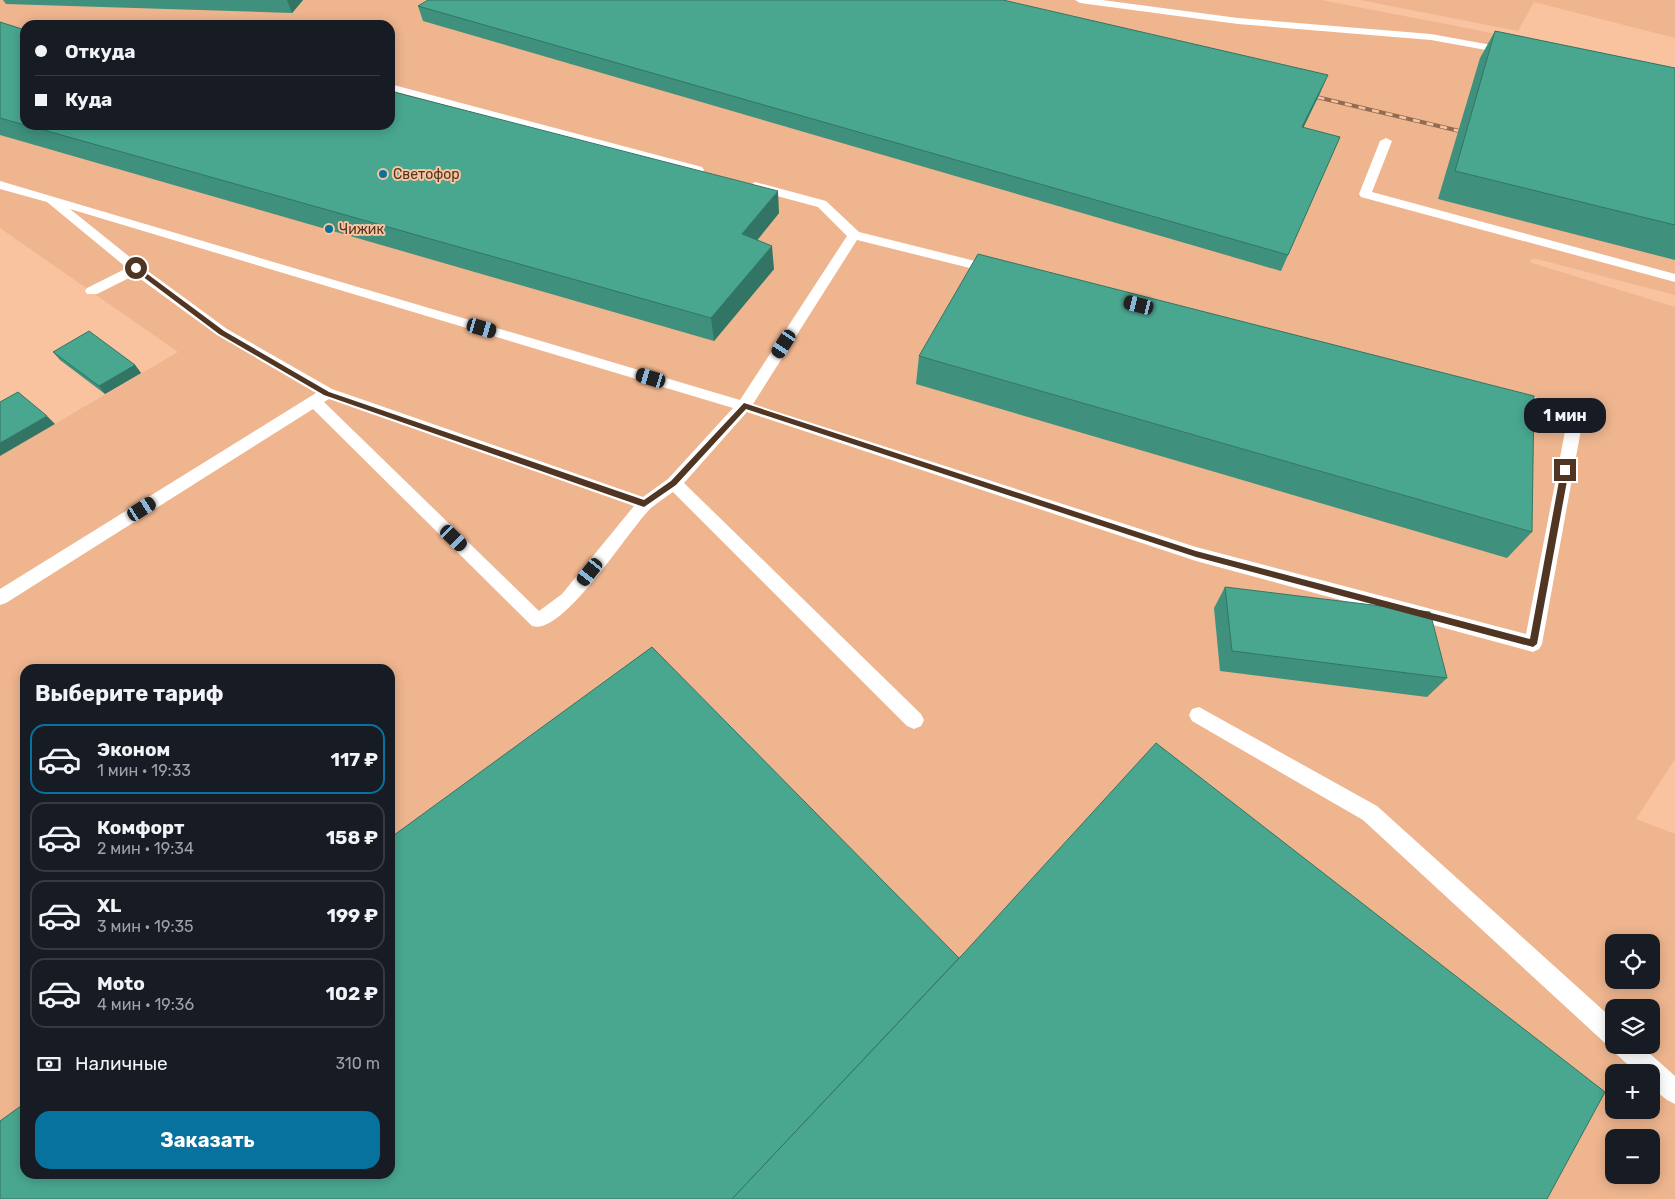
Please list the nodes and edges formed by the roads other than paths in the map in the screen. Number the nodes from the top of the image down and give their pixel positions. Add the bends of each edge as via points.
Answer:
1 (1080, 0) edge
2 (1519, 53) edge
3 (395, 87) edge
4 (1386, 141) dead end
5 (706, 173) edge
6 (745, 183) edge
7 (0, 185) edge
8 (51, 200) junction
9 (854, 235) junction
10 (136, 268) junction
11 (1008, 273) edge
12 (1675, 278) edge
13 (92, 291) dead end
14 (1499, 394) edge
15 (321, 397) junction
16 (744, 406) junction
17 (674, 483) junction
18 (644, 504) junction
19 (0, 598) edge
20 (1199, 715) dead end
21 (914, 720) dead end
22 (1605, 1028) edge
23 (1633, 1054) edge
24 (1675, 1092) edge

1 - 2 lane via 1238,21 1431,37
3 - 5 lane
4 - 12 lane via 1365,194
6 - 9 lane via 822,204
7 - 8 lane
8 - 10 lane
8 - 16 lane
9 - 11 lane
9 - 16 lane
10 - 13 lane
10 - 15 lane via 222,332
14 - 16 lane via 1576,413 1533,644 1196,554
15 - 18 lane
15 - 18 lane via 538,621 568,599
15 - 19 lane
16 - 17 lane
17 - 18 lane
17 - 21 lane
20 - 22 lane via 1370,813
23 - 24 lane

